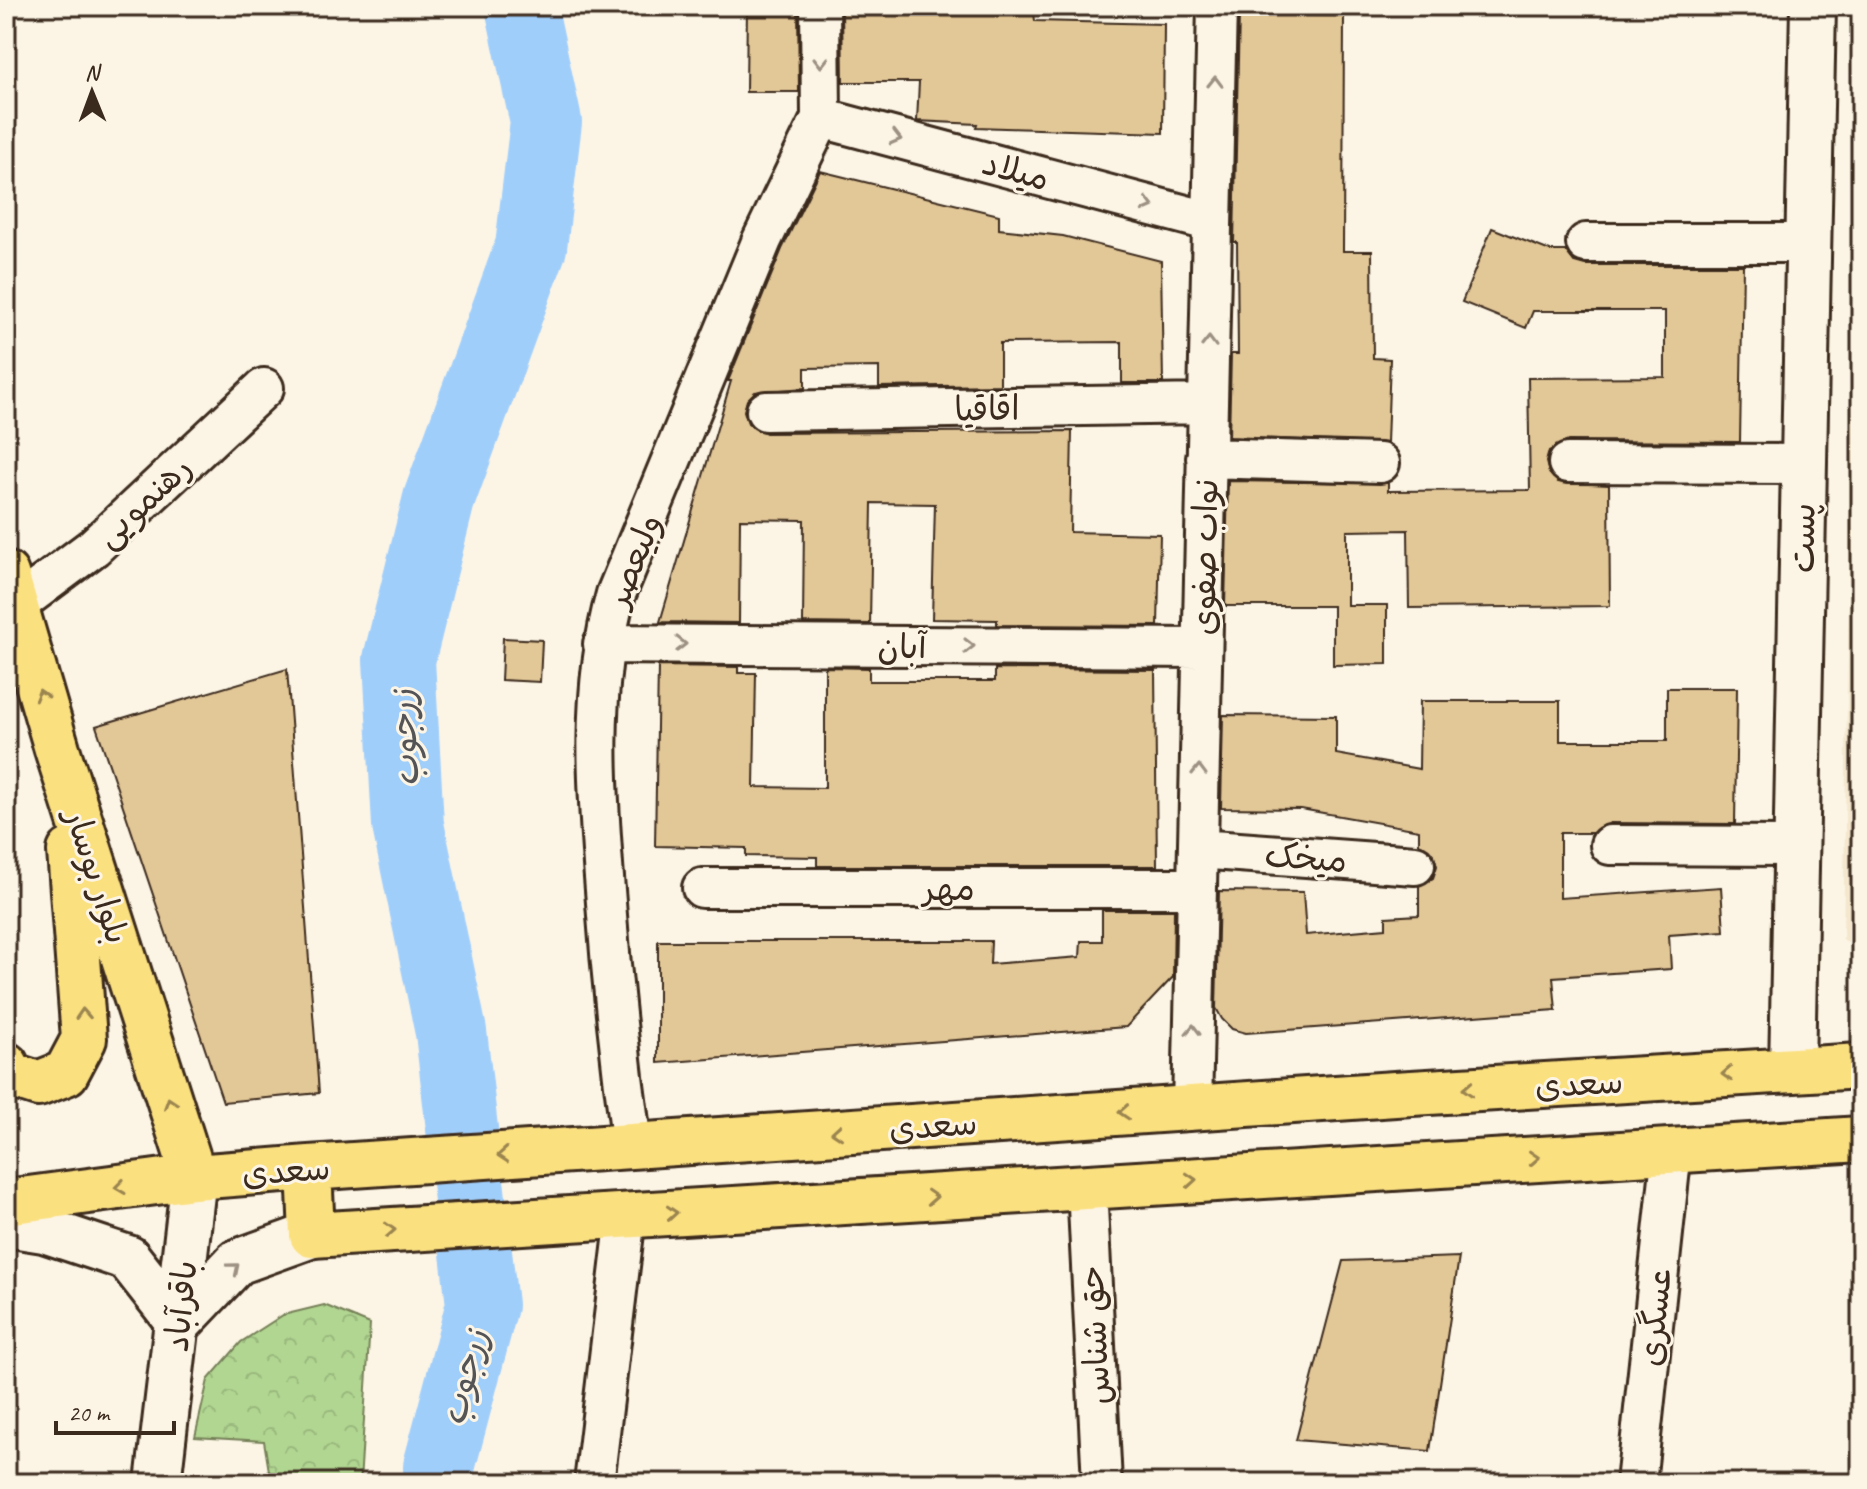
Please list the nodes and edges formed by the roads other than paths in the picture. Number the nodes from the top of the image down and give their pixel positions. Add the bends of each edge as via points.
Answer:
1 (820, 6) edge
2 (1217, 6) edge
3 (1813, 6) edge
4 (821, 118) junction
5 (1212, 222) junction
6 (1586, 243) dead end
7 (1808, 243) junction
8 (264, 388) dead end
9 (1208, 404) junction
10 (766, 411) dead end
11 (1206, 458) junction
12 (1380, 463) dead end
13 (1568, 463) dead end
14 (1803, 464) junction
15 (11, 590) edge
16 (603, 644) junction
17 (1202, 648) junction
18 (57, 749) junction
19 (1610, 845) dead end
20 (1796, 846) junction
21 (1198, 849) junction
22 (1415, 865) dead end
23 (702, 888) dead end
24 (1196, 888) junction
25 (6, 1065) edge
26 (1861, 1066) edge
27 (1792, 1070) junction
28 (1192, 1108) junction
29 (1861, 1139) edge
30 (632, 1145) junction
31 (1672, 1150) junction
32 (309, 1168) junction
33 (194, 1177) junction
34 (1087, 1187) junction
35 (6, 1202) edge
36 (610, 1217) junction
37 (6, 1224) edge
38 (312, 1235) junction
39 (179, 1323) junction
40 (158, 1483) edge
41 (594, 1483) edge
42 (1102, 1483) edge
43 (1636, 1483) edge

1 -> 4 street, ولیعصر
5 -> 2 street, نواب صفوی
3 - 7 street, پست
4 -> 5 street, میلاد
4 - 16 street, ولیعصر via 762,240 616,594
9 -> 5 street, نواب صفوی
6 - 7 street
7 - 14 street, پست
8 - 15 street, رهنمویی via 94,547
9 - 10 street, اقاقیا
9 - 11 street, نواب صفوی
11 - 12 street
11 - 17 street, نواب صفوی
13 - 14 street
14 - 20 street, پست
18 -> 15 main road, بلوار بوسار
16 -> 17 street, آبان
16 - 30 street, ولیعصر via 598,788 613,997
21 -> 17 street, نواب صفوی
25 -> 18 main road via 10,1075 38,1084 66,1073 84,1039 70,843
33 -> 18 main road, بلوار بوسار
19 - 20 street
20 - 27 street, پست
21 - 22 street, میخک
21 - 24 street, نواب صفوی
23 - 24 street, مهر
28 -> 24 street, نواب صفوی
26 - 27 main road, سعدی
27 -> 28 main road, سعدی
28 -> 30 main road, سعدی
29 - 31 main road, سعدی
30 -> 32 main road, سعدی
34 -> 31 main road, سعدی
31 - 43 street, عسگری
32 - 33 main road, سعدی
32 - 38 main road
33 -> 35 main road, سعدی
33 - 39 street, باقرآباد
36 -> 34 main road, سعدی
34 - 42 street, حق شناس
38 -> 36 main road, سعدی
36 - 41 street
37 - 39 street via 44,1230 128,1258
39 -> 38 street, سعدی via 237,1262
39 - 40 street, باقرآباد

